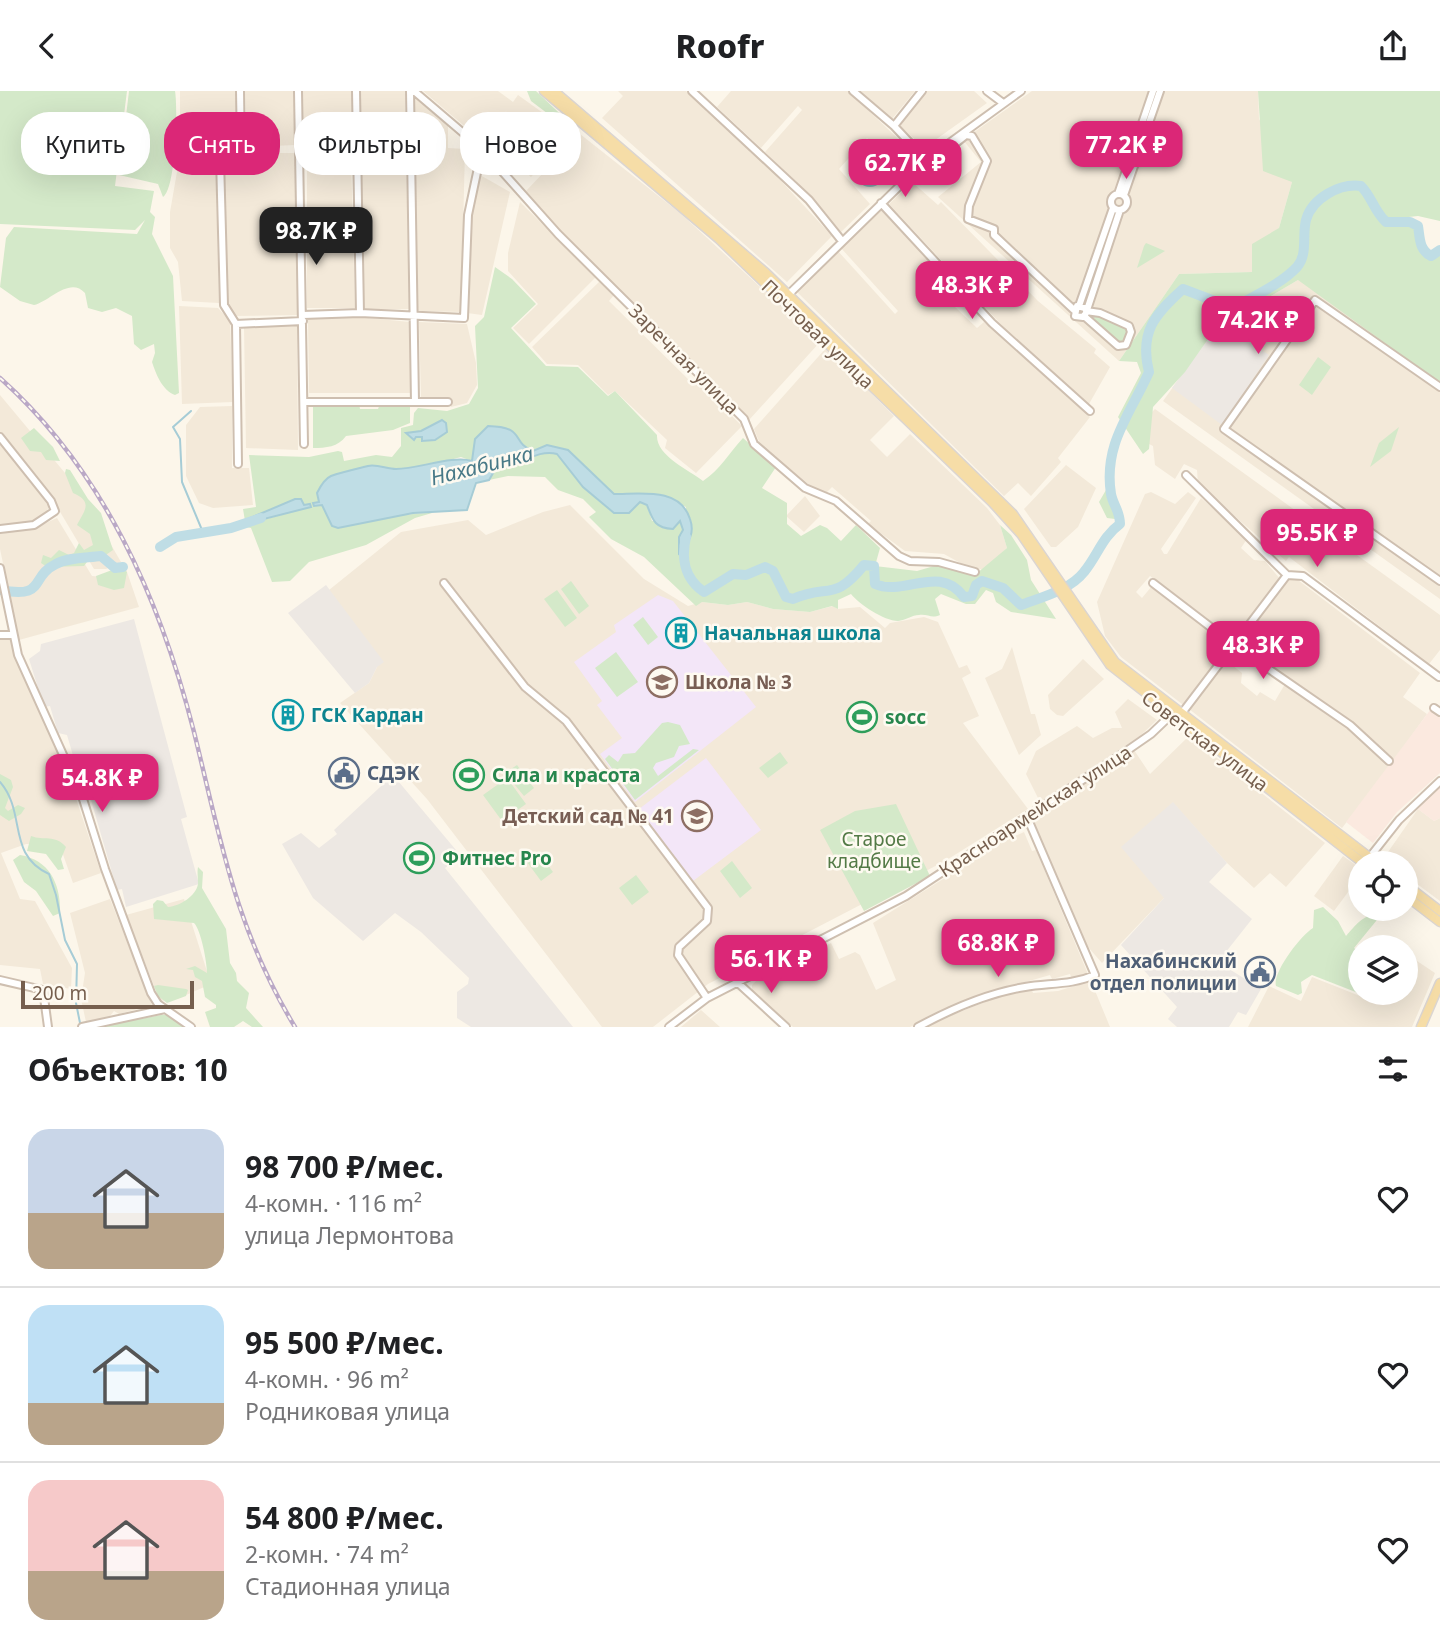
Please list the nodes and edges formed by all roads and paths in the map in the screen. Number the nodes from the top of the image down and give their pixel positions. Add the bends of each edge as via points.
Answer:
1 (240, 91) edge
2 (298, 91) edge
3 (356, 91) edge
4 (412, 91) edge
5 (544, 91) edge
6 (554, 91) edge
7 (692, 91) edge
8 (853, 91) edge
9 (922, 91) edge
10 (987, 91) edge
11 (1021, 91) edge
12 (1153, 91) edge
13 (1160, 91) edge
14 (1003, 103) junction
15 (240, 112) edge
16 (356, 112) edge
17 (412, 112) edge
18 (894, 126) junction
19 (460, 131) edge
20 (928, 159) junction
21 (221, 175) edge
22 (357, 175) edge
23 (411, 175) edge
24 (476, 175) edge
25 (505, 175) edge
26 (1121, 195) junction
27 (881, 203) junction
28 (1117, 209) junction
29 (842, 241) junction
30 (786, 297) junction
31 (1082, 310) junction
32 (360, 313) junction
33 (413, 316) junction
34 (303, 318) junction
35 (236, 324) junction
36 (1440, 387) edge
37 (304, 402) junction
38 (415, 402) junction
39 (448, 402) dead end
40 (1090, 411) dead end
41 (0, 437) edge
42 (304, 444) dead end
43 (238, 464) dead end
44 (1186, 475) dead end
45 (0, 529) edge
46 (0, 568) edge
47 (975, 572) dead end
48 (1287, 575) junction
49 (1440, 581) edge
50 (444, 583) dead end
51 (1153, 583) dead end
52 (1068, 601) junction
53 (0, 635) edge
54 (13, 635) junction
55 (1234, 645) junction
56 (1439, 677) edge
57 (1172, 713) junction
58 (1182, 713) junction
59 (1389, 761) dead end
60 (1440, 781) edge
61 (1027, 817) junction
62 (1356, 851) edge
63 (1356, 851) edge
64 (1376, 851) edge
65 (1418, 894) edge
66 (1418, 905) edge
67 (1440, 911) edge
68 (1440, 922) edge
69 (0, 980) edge
70 (737, 982) junction
71 (1440, 983) edge
72 (706, 998) junction
73 (166, 1009) junction
74 (48, 1027) edge
75 (82, 1027) edge
76 (191, 1027) edge
77 (669, 1027) edge
78 (786, 1027) edge
79 (918, 1027) edge
80 (1421, 1027) edge

1 - 15 street
2 - 34 street
3 - 16 street
4 - 17 street
4 - 19 street, Заречная улица
5 - 30 main road, Почтовая улица
6 - 30 main road, Почтовая улица via 670,187
7 - 29 street via 809,199
8 - 18 street
9 - 18 street
10 - 14 street
11 - 14 street
12 - 26 street
13 - 26 street
14 - 20 street
18 - 20 street
20 - 27 street
20 - 31 street via 932,162 966,135 972,136 987,161 968,219 994,229 994,235
21 - 35 street via 225,305
22 - 32 street
23 - 33 street
24 - 33 street via 468,215 464,318
25 - 47 street, Заречная улица via 558,234 744,419 754,444 805,488 835,501 910,561 939,562
26 - 28 street via 1127,204
26 - 28 street via 1111,200
27 - 29 street
27 - 40 street via 992,323
28 - 31 street
29 - 30 street
30 - 52 main road, Почтовая улица via 1007,518
31 - 31 street via 1118,346 1126,345 1129,326
32 - 33 street
32 - 34 street
33 - 38 street
34 - 35 street
34 - 37 street
35 - 43 street
36 - 49 street via 1315,300 1224,429
37 - 38 street
37 - 42 street
38 - 39 street
41 - 45 street via 55,508 53,515 27,528
44 - 48 street
46 - 54 street
48 - 55 street
48 - 56 street via 1303,576
50 - 72 street via 525,687 566,721 708,908 707,921 679,947 678,955
51 - 55 street
52 - 57 main road, Советская улица via 1110,665
52 - 58 main road, Советская улица via 1115,662
53 - 54 street
54 - 73 street via 22,668 83,799 151,993
55 - 58 street
55 - 59 street via 1350,725
57 - 61 street, Красноармейская улица via 1152,734
57 - 62 main road, Советская улица
58 - 63 main road, Советская улица
60 - 64 street via 1399,820
61 - 70 street, Красноармейская улица via 906,896
61 - 79 street via 1095,975 1005,991
65 - 67 main road
66 - 68 main road
69 - 74 street via 43,990
70 - 72 street, Красноармейская улица
70 - 78 street
71 - 80 main road
72 - 77 street, Красноармейская улица
73 - 75 street
73 - 76 street

